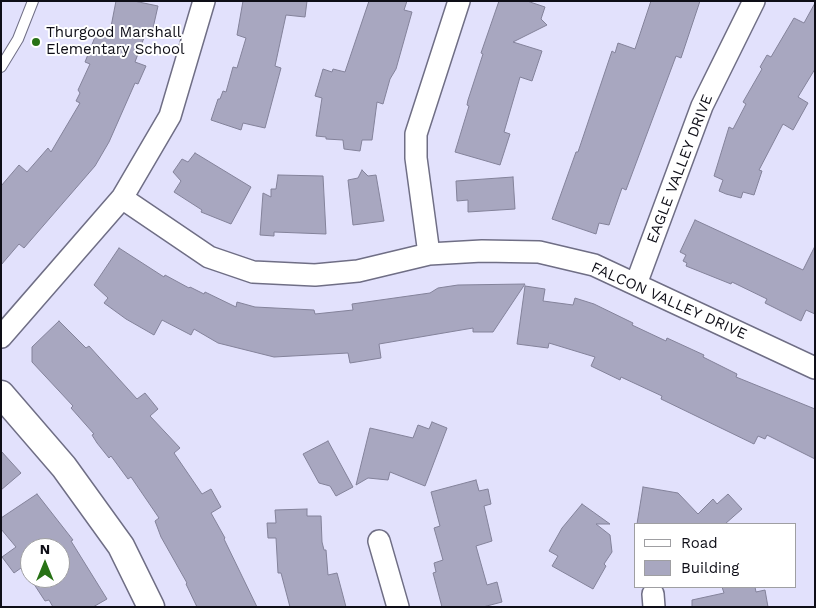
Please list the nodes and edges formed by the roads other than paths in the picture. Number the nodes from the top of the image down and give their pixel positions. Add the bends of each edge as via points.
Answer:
1 (33, 1) edge
2 (204, 1) edge
3 (459, 1) edge
4 (754, 1) edge
5 (1, 67) edge
6 (122, 198) junction
7 (428, 254) junction
8 (636, 284) junction
9 (1, 337) edge
10 (815, 368) edge
11 (1, 394) edge
12 (379, 541) dead end
13 (151, 607) edge
14 (398, 607) edge

1 - 5 lane via 18,39
2 - 6 street via 170,116
3 - 7 street via 416,134
4 - 8 street, EAGLE VALLEY DRIVE via 702,106
6 - 7 street, FALCON VALLEY DRIVE via 209,257 253,272 315,275 358,271
6 - 9 street
7 - 8 street, FALCON VALLEY DRIVE via 539,252 594,265
8 - 10 street, FALCON VALLEY DRIVE
11 - 13 street via 69,473 121,546
12 - 14 street

